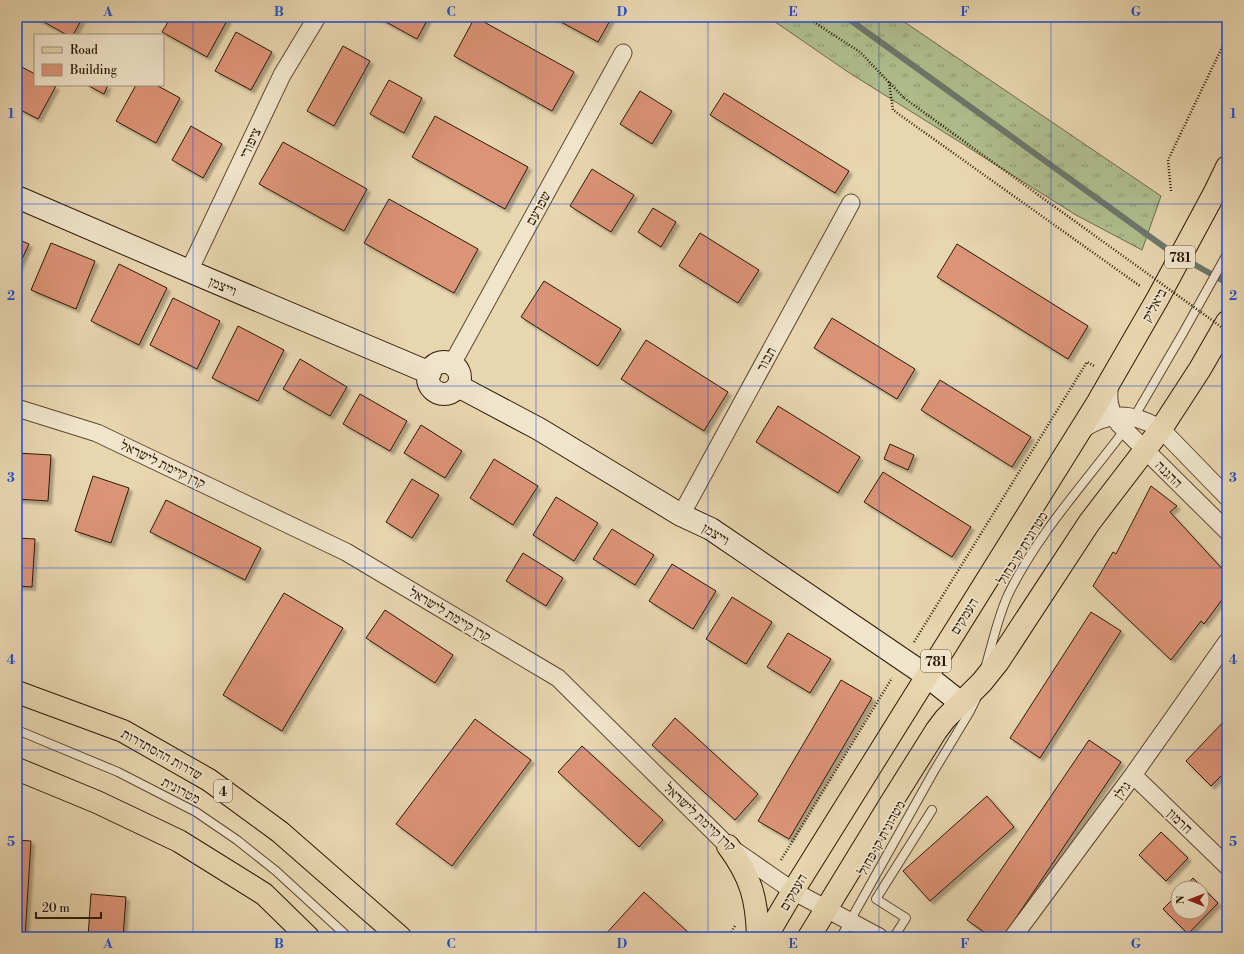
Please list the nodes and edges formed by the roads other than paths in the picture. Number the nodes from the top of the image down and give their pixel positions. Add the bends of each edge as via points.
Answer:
1 (317, 17) edge
2 (623, 53) dead end
3 (1227, 167) edge
4 (17, 197) edge
5 (852, 203) dead end
6 (1227, 254) edge
7 (189, 271) junction
8 (1227, 322) edge
9 (452, 364) junction
10 (430, 373) junction
11 (1112, 378) junction
12 (458, 386) junction
13 (17, 408) edge
14 (1113, 416) junction
15 (1129, 424) junction
16 (1161, 429) junction
17 (1080, 431) junction
18 (1144, 450) junction
19 (1227, 497) edge
20 (681, 515) junction
21 (1227, 531) edge
22 (1227, 642) edge
23 (927, 676) junction
24 (982, 682) junction
25 (17, 692) edge
26 (961, 703) junction
27 (17, 730) edge
28 (17, 768) edge
29 (1133, 775) junction
30 (932, 810) dead end
31 (728, 846) junction
32 (1227, 866) edge
33 (793, 891) junction
34 (826, 909) junction
35 (849, 922) junction
36 (308, 937) edge
37 (348, 937) edge
38 (400, 937) edge
39 (758, 937) edge
40 (766, 937) edge
41 (809, 937) edge
42 (840, 937) edge
43 (879, 937) edge
44 (894, 937) edge
45 (1013, 937) edge

1 - 7 street, ציפורי via 282,75
2 - 9 street, שפרעם
3 - 11 main road, ביאליק / 781 via 1158,298
4 - 7 street, וייצמן
5 - 20 street, תבור
6 - 15 lane, מטרונית קו כחול via 1184,333
7 - 10 street, וייצמן
8 - 16 main road
9 - 10 street via 436,364
9 - 12 street via 460,376
10 - 12 street via 430,383 436,391 446,394
11 - 14 street via 1109,401
11 - 17 main road, העמקים / 781
12 - 20 street, וייצמן via 540,429
13 - 31 street, קרן קיימת לישראל via 97,433 346,552 558,678
14 - 15 street, ההגנה
14 - 17 street, ההגנה
15 - 16 street, ההגנה via 1148,422
15 - 18 street, ההגנה
15 - 24 lane, מטרונית קו כחול via 1055,518 1020,572 999,617
16 - 18 main road
16 - 19 street, ההגנה
17 - 23 main road, העמקים / 781
18 - 21 street, ההגנה
18 - 24 main road via 1089,523 998,662
20 - 23 street, וייצמן via 711,529
22 - 29 street, גולן
23 - 26 street, וייצמן
23 - 33 main road, העמקים / 781
24 - 26 main road
24 - 35 lane, מטרונית קו כחול via 969,713
25 - 38 main road, שדרות ההסתדרות / 4 via 123,731 208,780 280,832
26 - 34 main road via 936,731
27 - 37 lane, מטרונית via 118,772 196,812 276,871
28 - 36 main road via 179,841 264,894
29 - 32 street, חרמון
29 - 45 street, גולן
30 - 44 lane via 876,899 906,918
31 - 33 street, קרן קיימת לישראל
31 - 39 main road via 748,877 754,896
33 - 34 street, קרן קיימת לישראל
33 - 40 main road, העמקים / 781
34 - 35 street, קרן קיימת לישראל
34 - 41 main road
35 - 42 lane, מטרונית קו כחול
35 - 43 street, קרן קיימת לישראל

